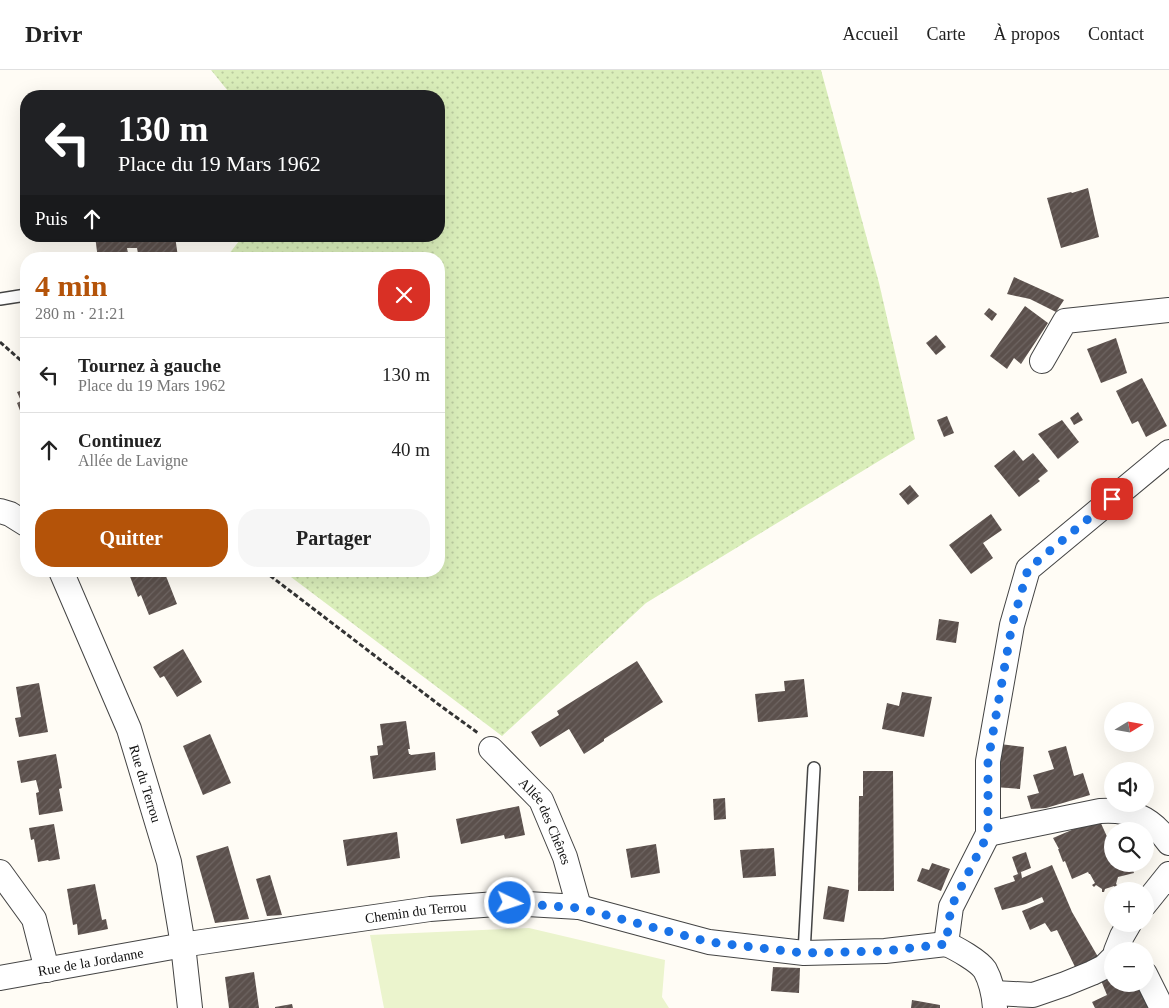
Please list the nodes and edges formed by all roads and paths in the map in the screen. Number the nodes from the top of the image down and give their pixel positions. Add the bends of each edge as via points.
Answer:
1 (20, 296) edge
2 (0, 299) edge
3 (1169, 310) edge
4 (0, 342) edge
5 (20, 360) edge
6 (1042, 361) dead end
7 (1169, 452) edge
8 (0, 511) edge
9 (20, 520) edge
10 (64, 577) edge
11 (272, 577) edge
12 (491, 749) joint
13 (814, 768) dead end
14 (988, 834) junction
15 (1169, 843) edge
16 (0, 872) edge
17 (1169, 874) edge
18 (1154, 893) edge
19 (579, 908) junction
20 (183, 944) junction
21 (946, 944) junction
22 (804, 953) junction
23 (1104, 967) edge
24 (47, 970) junction
25 (0, 978) edge
26 (1154, 992) edge
27 (994, 1001) edge
28 (190, 1008) edge
29 (1162, 1008) edge

1 - 2 lane
3 - 6 street via 1065,321
4 - 5 path
7 - 14 street via 1028,569 1012,625 988,761
8 - 9 street
10 - 20 street, Rue du Terrou via 129,729 169,862
11 - 12 path via 475,729
12 - 19 street, Allée des Chênes via 541,800 565,857
13 - 22 lane
14 - 15 street via 1113,810 1143,818 1156,826
14 - 21 street via 951,907
16 - 24 street via 34,919
17 - 18 street
19 - 20 street, Chemin du Terrou via 510,903 430,910
19 - 22 street, Chemin du Terrou via 709,942
20 - 24 street, Rue de la Jordanne
20 - 28 street, Rue du Terrou
21 - 22 street, Chemin du Terrou via 885,951
21 - 27 street via 961,950 984,969
23 - 27 street via 1033,995
24 - 25 street, Rue de la Jordanne
26 - 29 street

